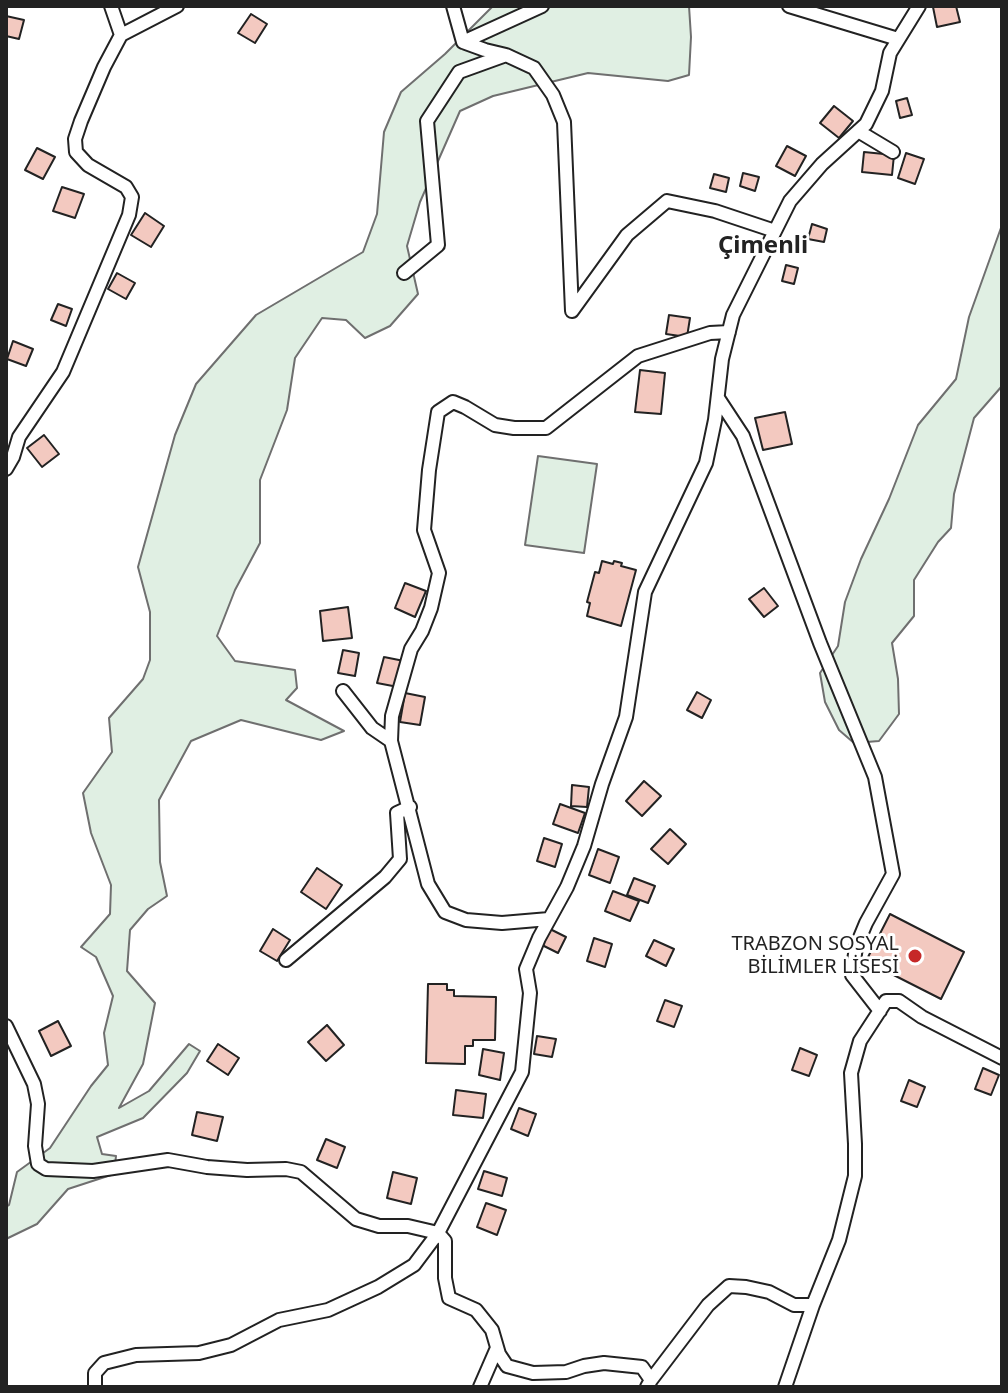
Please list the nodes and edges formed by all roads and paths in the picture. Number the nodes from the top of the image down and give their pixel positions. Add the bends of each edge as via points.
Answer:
1 (111, 6) edge
2 (177, 6) edge
3 (453, 6) edge
4 (542, 6) edge
5 (789, 6) edge
6 (919, 6) edge
7 (121, 35) junction
8 (898, 39) junction
9 (463, 42) junction
10 (506, 55) junction
11 (858, 131) junction
12 (893, 152) dead end
13 (775, 231) junction
14 (404, 273) dead end
15 (729, 332) junction
16 (718, 398) junction
17 (6, 469) edge
18 (343, 691) dead end
19 (391, 741) junction
20 (410, 807) junction
21 (549, 919) junction
22 (286, 960) dead end
23 (880, 1011) junction
24 (6, 1026) edge
25 (1002, 1058) edge
26 (438, 1233) junction
27 (813, 1305) junction
28 (497, 1348) junction
29 (649, 1384) edge
30 (95, 1387) edge
31 (480, 1387) edge
32 (785, 1387) edge

1 - 7 street
2 - 7 street
3 - 9 street
4 - 9 street
5 - 8 street
6 - 8 street
7 - 17 street via 75,139 76,152 88,165 126,187 132,197 129,215 63,372 19,437
8 - 11 street via 882,91
9 - 10 street
10 - 13 street via 534,68 564,122 572,311 627,235 667,201
10 - 14 street via 459,72 427,121 438,245
11 - 12 street
11 - 13 street via 790,201
13 - 15 street
15 - 16 street
15 - 19 street via 638,356 546,428 495,425 453,402 438,412 424,530 439,573 431,608 407,663 392,716
16 - 21 street via 706,463 645,592 626,717 584,846
16 - 23 street via 743,436 875,777 893,874 856,947 852,975
18 - 19 street via 372,728
19 - 20 street
20 - 21 street via 428,884 445,912 502,923
20 - 22 street via 397,813 400,859
21 - 26 street via 526,969 530,993 522,1072
23 - 25 street via 886,1001 899,1001
23 - 27 street via 860,1041 851,1073 855,1176 839,1240
24 - 26 street via 34,1084 35,1146 38,1164 46,1169 93,1171 168,1160 207,1167 286,1169 301,1172 356,1219
26 - 28 street via 445,1241 449,1298 476,1310 492,1330
26 - 30 street via 414,1265 328,1310 279,1320 231,1345 199,1353 136,1355 104,1363 95,1373
27 - 29 street via 794,1305 769,1292 729,1286 708,1305
27 - 32 street
28 - 29 street via 507,1366 533,1373 604,1363 642,1367
28 - 31 street

